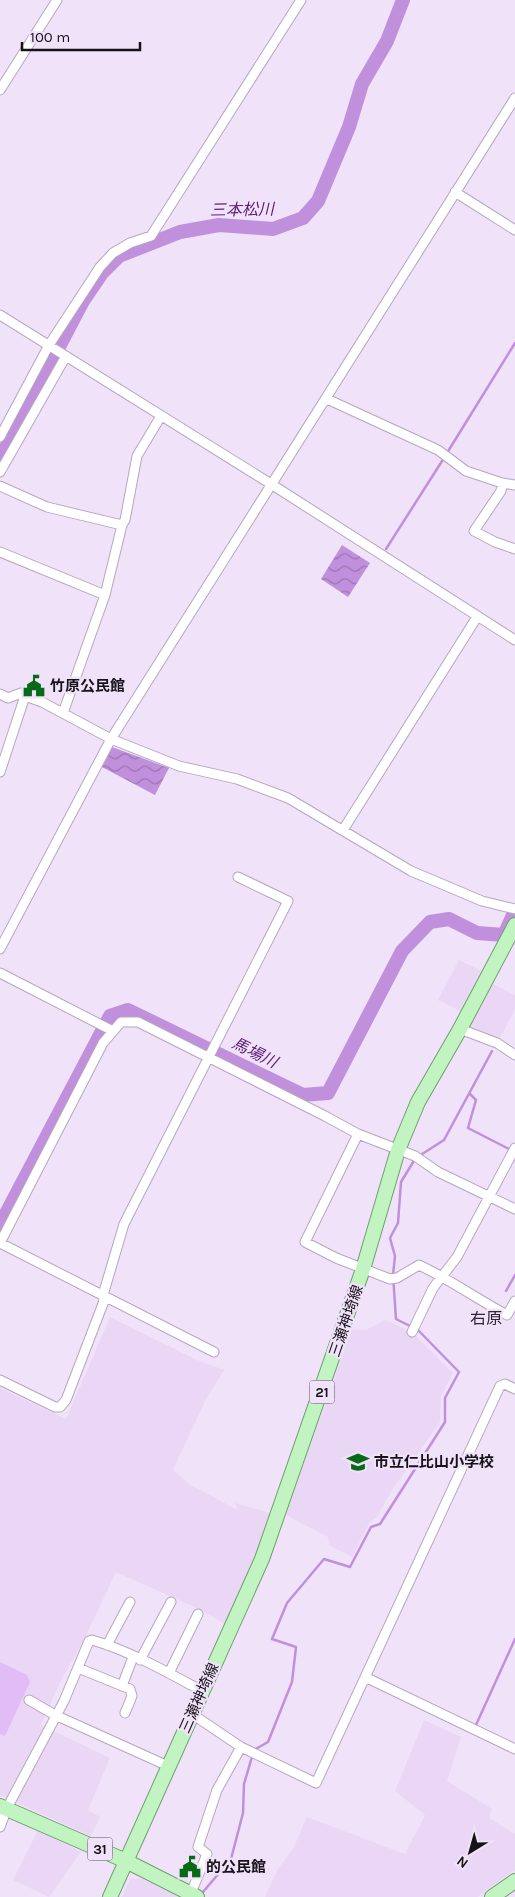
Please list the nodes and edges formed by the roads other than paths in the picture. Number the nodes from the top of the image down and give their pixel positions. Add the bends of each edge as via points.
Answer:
1 (57, 0) edge
2 (301, 0) edge
3 (0, 90) edge
4 (515, 98) edge
5 (455, 192) junction
6 (515, 230) edge
7 (0, 315) edge
8 (49, 345) junction
9 (66, 356) junction
10 (327, 399) junction
11 (161, 416) junction
12 (0, 438) edge
13 (0, 472) edge
14 (502, 483) junction
15 (270, 484) junction
16 (515, 485) edge
17 (0, 486) edge
18 (122, 525) junction
19 (515, 549) edge
20 (0, 552) edge
21 (105, 595) junction
22 (477, 617) junction
23 (515, 640) edge
24 (0, 694) edge
25 (25, 696) junction
26 (63, 713) junction
27 (111, 739) junction
28 (0, 772) edge
29 (342, 830) junction
30 (238, 877) dead end
31 (515, 909) edge
32 (515, 925) edge
33 (0, 949) edge
34 (0, 973) edge
35 (460, 1029) junction
36 (113, 1031) junction
37 (515, 1055) edge
38 (209, 1058) junction
39 (358, 1134) junction
40 (515, 1148) edge
41 (398, 1150) junction
42 (489, 1196) junction
43 (515, 1209) edge
44 (0, 1243) edge
45 (363, 1269) junction
46 (443, 1276) junction
47 (103, 1295) junction
48 (515, 1301) edge
49 (412, 1332) dead end
50 (214, 1352) dead end
51 (0, 1380) edge
52 (515, 1389) edge
53 (130, 1602) dead end
54 (171, 1602) dead end
55 (198, 1614) dead end
56 (107, 1645) junction
57 (137, 1658) junction
58 (78, 1668) junction
59 (169, 1673) junction
60 (364, 1677) junction
61 (122, 1686) junction
62 (202, 1691) junction
63 (29, 1700) dead end
64 (125, 1713) dead end
65 (192, 1714) junction
66 (55, 1715) junction
67 (515, 1749) edge
68 (249, 1751) junction
69 (168, 1766) junction
70 (3, 1807) edge
71 (0, 1827) edge
72 (126, 1861) junction
73 (515, 1881) edge
74 (194, 1895) edge
75 (110, 1897) edge
76 (492, 1897) edge

1 - 3 street
2 - 8 street via 151,236 113,253 100,267
4 - 5 street
5 - 6 street
5 - 10 street
7 - 8 street
8 - 9 street
8 - 12 street
9 - 11 street
9 - 13 street
10 - 14 street via 438,450 466,471
10 - 15 street
11 - 15 street
11 - 18 street via 137,456
14 - 16 street
14 - 19 street via 501,491 474,531
15 - 22 street
15 - 27 street
17 - 18 street via 47,507
18 - 21 street
20 - 21 street
21 - 26 street
22 - 23 street
22 - 29 street
24 - 25 street via 8,698 21,692
25 - 26 street
25 - 28 street
26 - 27 street
27 - 29 street via 180,766 237,779 288,798
27 - 33 street
29 - 31 street via 410,871 482,900
30 - 38 street via 288,902
32 - 35 main road, 三瀬神埼線 / 21
34 - 36 street
35 - 37 street via 497,1043
35 - 41 main road, 三瀬神埼線 / 21 via 418,1102
36 - 38 street via 121,1022 138,1022
36 - 44 street via 104,1042
38 - 39 street
38 - 47 street via 124,1224
39 - 41 street
39 - 45 street via 305,1242
40 - 42 street
41 - 42 street
41 - 45 main road, 三瀬神埼線 / 21
42 - 43 street
42 - 46 street via 457,1257
44 - 47 street
45 - 46 street via 390,1279 398,1278 419,1265
45 - 62 main road, 三瀬神埼線 / 21 via 262,1559
46 - 48 street via 507,1315
46 - 49 street via 433,1288
47 - 50 street
47 - 51 street via 104,1301 62,1405 55,1407
52 - 60 street via 505,1384 500,1386
53 - 56 street
54 - 57 street
55 - 59 street
56 - 57 street
56 - 58 street via 89,1641
57 - 59 street
57 - 61 street
58 - 61 street
58 - 66 street
59 - 62 street
60 - 67 street
60 - 68 street via 316,1782
61 - 64 street via 132,1692
62 - 65 main road, 三瀬神埼線 / 21
63 - 66 street
65 - 68 street
65 - 69 main road, 三瀬神埼線 / 21
66 - 69 street
66 - 70 street
68 - 74 street via 217,1790 198,1847 207,1854
69 - 72 main road, 三瀬神埼線 / 21
70 - 71 street
70 - 72 main road, 31
72 - 74 main road, 31
72 - 75 main road, 21
73 - 76 main road

